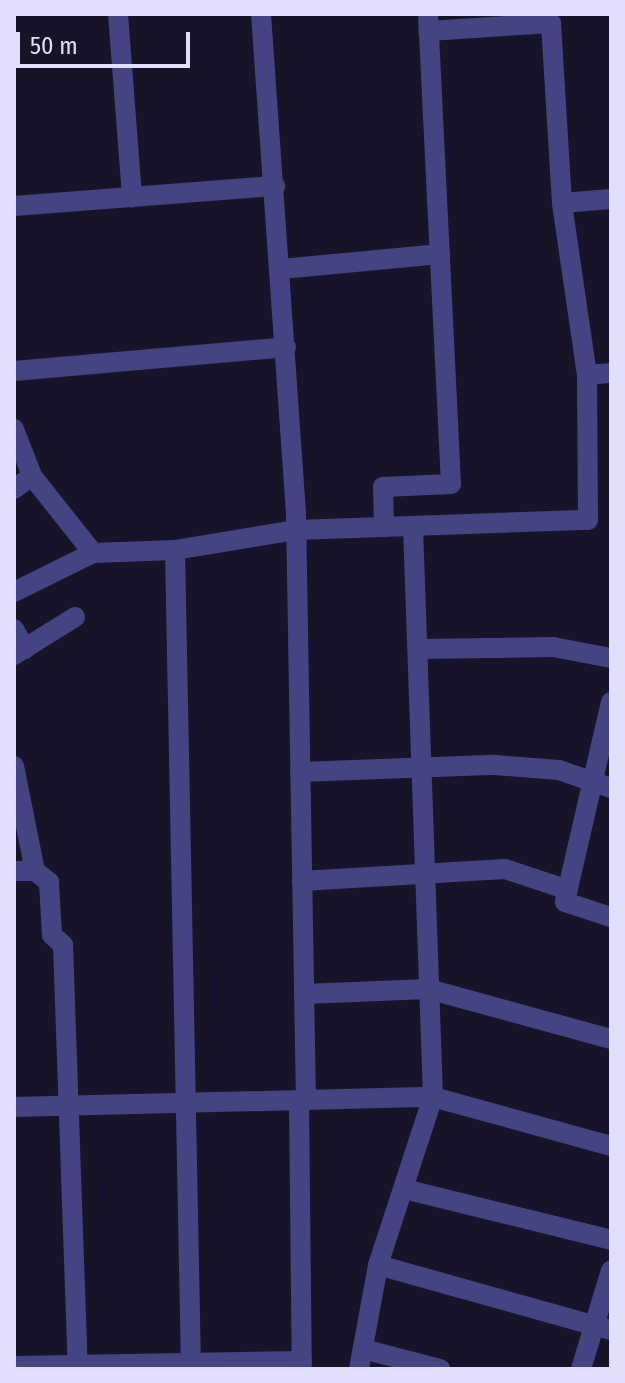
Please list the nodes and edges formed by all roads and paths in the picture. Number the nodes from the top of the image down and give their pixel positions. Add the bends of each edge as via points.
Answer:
1 (118, 14) edge
2 (261, 14) edge
3 (428, 23) edge
4 (275, 186) junction
5 (132, 197) junction
6 (611, 199) edge
7 (562, 203) junction
8 (14, 206) edge
9 (440, 254) junction
10 (281, 269) junction
11 (286, 347) junction
12 (14, 371) edge
13 (611, 373) edge
14 (587, 375) junction
15 (14, 429) edge
16 (32, 476) junction
17 (14, 489) edge
18 (413, 526) junction
19 (384, 527) junction
20 (296, 530) junction
21 (175, 550) junction
22 (93, 553) junction
23 (14, 592) edge
24 (75, 617) dead end
25 (14, 629) edge
26 (418, 649) junction
27 (20, 652) edge
28 (611, 658) edge
29 (611, 702) edge
30 (14, 766) edge
31 (422, 767) junction
32 (300, 772) junction
33 (602, 786) edge
34 (14, 871) edge
35 (35, 871) junction
36 (424, 878) junction
37 (302, 881) junction
38 (568, 890) junction
39 (611, 917) edge
40 (428, 989) junction
41 (304, 994) junction
42 (611, 1039) edge
43 (433, 1097) junction
44 (303, 1101) junction
45 (182, 1104) junction
46 (69, 1106) junction
47 (14, 1107) edge
48 (611, 1146) edge
49 (404, 1189) junction
50 (611, 1240) edge
51 (378, 1265) junction
52 (611, 1270) edge
53 (603, 1327) edge
54 (361, 1359) edge
55 (302, 1365) edge
56 (14, 1366) edge
57 (191, 1366) edge
58 (78, 1367) edge
59 (440, 1369) edge
60 (581, 1369) edge

1 - 5 street
2 - 4 street
3 - 7 street via 551,23
3 - 9 street
4 - 5 street
4 - 10 street
5 - 8 street
6 - 7 street
7 - 14 street
9 - 10 street
9 - 19 street via 451,484 383,487
10 - 11 street
11 - 12 street
11 - 20 street
13 - 14 street
14 - 18 street via 588,520
15 - 16 street
16 - 17 street
16 - 22 street
18 - 19 street
18 - 26 street
19 - 20 street
20 - 21 street
20 - 32 street
21 - 22 street
21 - 45 street
22 - 23 street
24 - 27 street
25 - 27 street
26 - 28 street via 553,647
26 - 31 street
29 - 33 street
30 - 35 street
31 - 32 street
31 - 33 street via 559,770
31 - 36 street
32 - 37 street
33 - 38 street
34 - 35 street
35 - 46 street via 49,882 52,935 63,945
36 - 37 street
36 - 38 street via 505,869
36 - 40 street
37 - 41 street
38 - 39 street via 565,902
40 - 41 street
40 - 42 street
40 - 43 street
41 - 44 street
43 - 44 street
43 - 48 street
43 - 49 street
44 - 45 street
44 - 55 street
45 - 46 street
45 - 57 street
46 - 47 street
46 - 58 street
49 - 50 street
49 - 51 street
51 - 53 street
51 - 54 street
52 - 53 street
53 - 60 street
54 - 59 street
55 - 57 street
56 - 58 street
57 - 58 street

